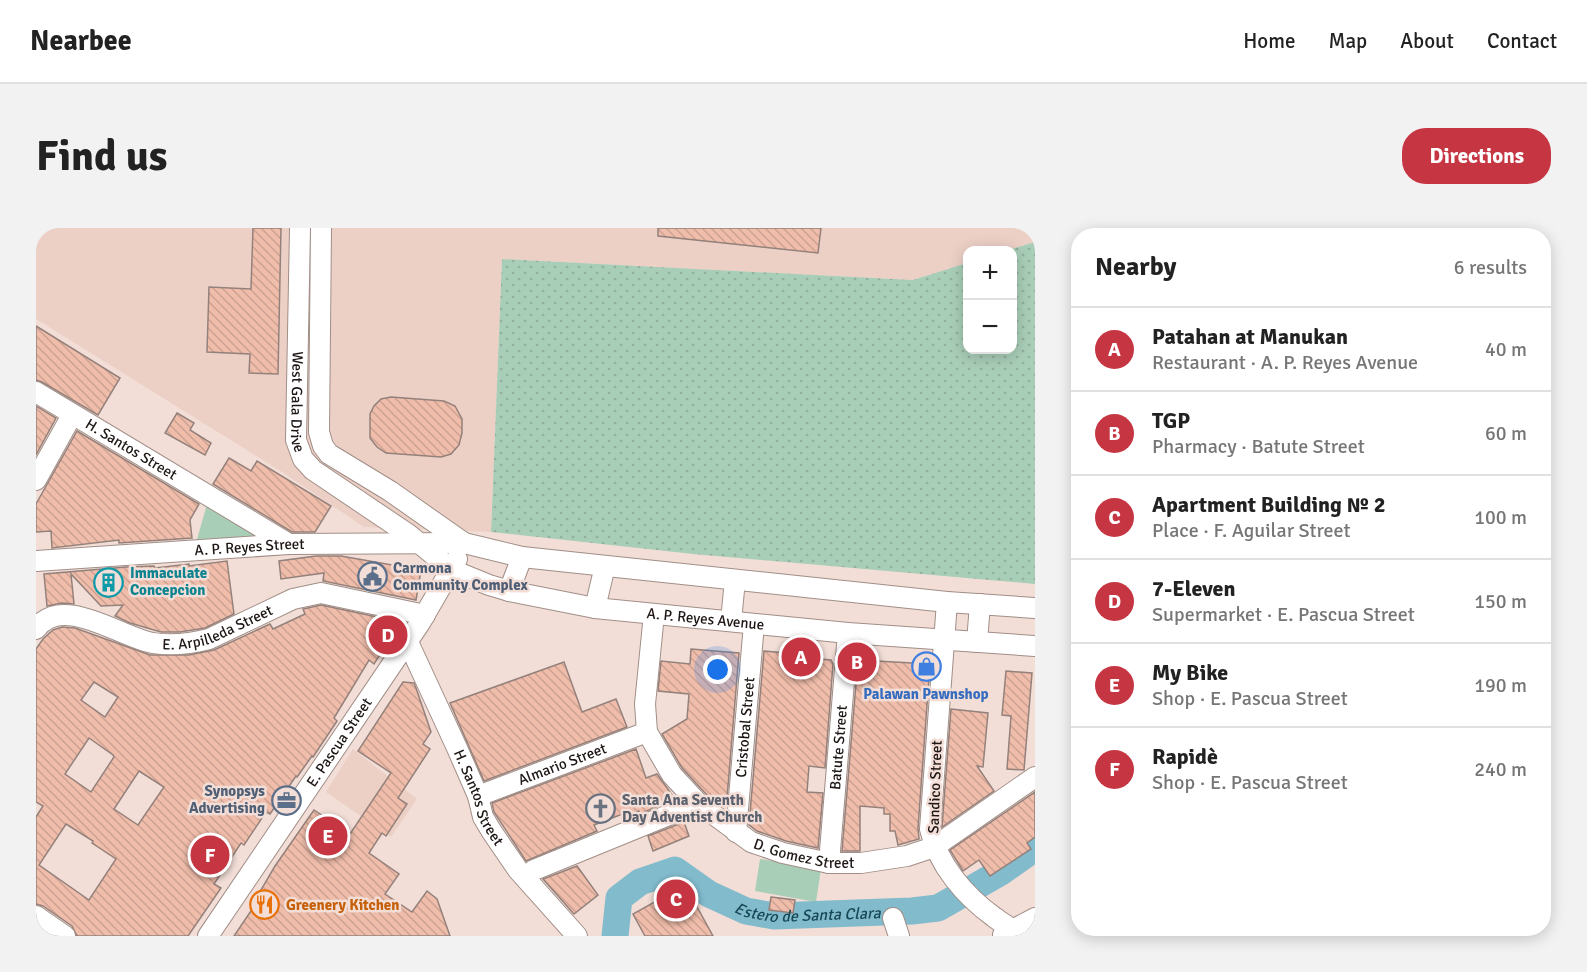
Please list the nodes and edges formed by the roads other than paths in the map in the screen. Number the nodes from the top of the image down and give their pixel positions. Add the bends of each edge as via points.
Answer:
1 (300, 228) edge
2 (321, 228) edge
3 (299, 291) junction
4 (321, 292) junction
5 (299, 345) junction
6 (321, 346) junction
7 (36, 392) edge
8 (72, 415) junction
9 (36, 480) edge
10 (464, 543) junction
11 (289, 544) junction
12 (420, 544) junction
13 (522, 557) junction
14 (36, 561) edge
15 (605, 566) junction
16 (452, 570) junction
17 (735, 580) junction
18 (509, 591) junction
19 (947, 602) junction
20 (980, 604) junction
21 (595, 608) junction
22 (1035, 608) edge
23 (654, 614) junction
24 (423, 619) junction
25 (731, 621) junction
26 (754, 624) junction
27 (36, 629) edge
28 (848, 633) junction
29 (944, 639) junction
30 (408, 642) junction
31 (977, 642) junction
32 (1035, 646) edge
33 (647, 732) junction
34 (1035, 777) edge
35 (478, 796) junction
36 (698, 803) junction
37 (736, 832) junction
38 (934, 847) junction
39 (829, 863) junction
40 (525, 877) junction
41 (36, 916) edge
42 (1035, 918) edge
43 (1012, 934) edge
44 (65, 936) edge
45 (208, 936) edge
46 (576, 936) edge

1 - 3 street, West Gala Drive
2 - 4 street, West Gala Drive
3 - 4 street
3 - 5 street, West Gala Drive
4 - 6 street, West Gala Drive
5 - 6 street
5 - 12 street, West Gala Drive via 296,440 303,459 313,470
6 - 10 street, West Gala Drive via 319,432 323,446 329,454
7 - 8 street, H. Santos Street
8 - 9 street
8 - 11 street, H. Santos Street
10 - 12 street, A. P. Reyes Street
10 - 13 street
10 - 16 street, E. Pascua Street
11 - 12 street, A. P. Reyes Street
11 - 14 street, A. P. Reyes Street
12 - 16 street, West Gala Drive
13 - 15 street
13 - 18 street
15 - 17 street
15 - 21 street
16 - 18 street, A. P. Reyes Avenue
16 - 24 street, E. Pascua Street
17 - 19 street
17 - 25 street
18 - 21 street, A. P. Reyes Avenue
19 - 20 street
19 - 29 street, Sandico Street
20 - 22 street
20 - 31 street
21 - 23 street, A. P. Reyes Avenue
23 - 25 street, A. P. Reyes Avenue
23 - 33 street, D. Gomez Street via 645,704
24 - 27 street, E. Arpilleda Street via 321,593 293,599 194,643 151,643 87,617 54,617
24 - 30 street, E. Pascua Street
25 - 26 street, A. P. Reyes Avenue
26 - 28 street, A. P. Reyes Avenue
26 - 37 street, Cristobal Street
28 - 29 street, A. P. Reyes Avenue
28 - 39 street, Batute Street
29 - 31 street, A. P. Reyes Avenue
29 - 38 street, Sandico Street via 930,829
30 - 35 street, H. Santos Street
30 - 45 street, E. Pascua Street
31 - 32 street, A. P. Reyes Avenue
33 - 35 street, Almario Street
33 - 36 street, D. Gomez Street via 672,774
34 - 38 street, D. Gomez Street
35 - 40 street, H. Santos Street via 483,817
36 - 37 street, D. Gomez Street
36 - 40 street
37 - 39 street, D. Gomez Street via 783,854
38 - 39 street, D. Gomez Street via 907,856
38 - 43 street, Sandico Street via 967,893
40 - 46 street, H. Santos Street
41 - 44 street
42 - 43 street

